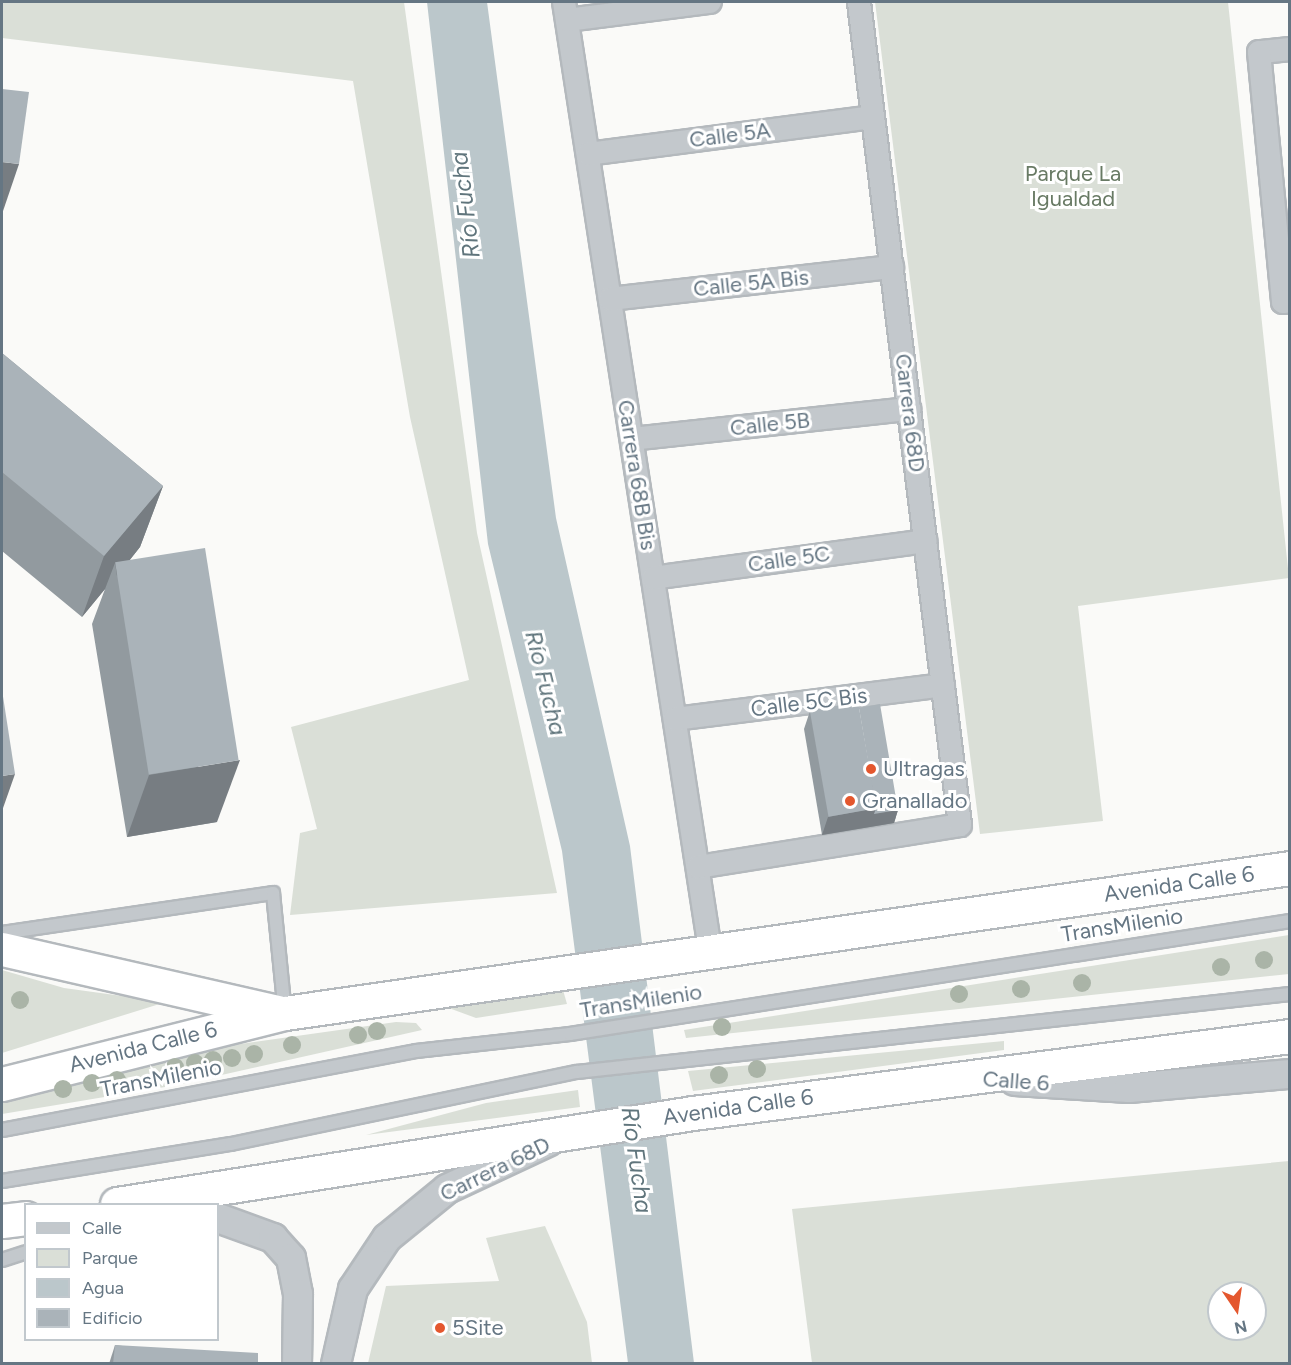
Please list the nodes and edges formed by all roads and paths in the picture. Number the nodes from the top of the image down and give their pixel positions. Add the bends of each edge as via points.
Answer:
1 (710, 2) edge
2 (859, 2) edge
3 (566, 10) edge
4 (1290, 49) edge
5 (873, 117) junction
6 (588, 154) junction
7 (892, 267) junction
8 (610, 299) junction
9 (1286, 301) edge
10 (909, 409) junction
11 (632, 439) junction
12 (926, 541) junction
13 (653, 578) junction
14 (943, 685) junction
15 (675, 718) junction
16 (698, 867) junction
17 (1290, 868) edge
18 (1290, 921) edge
19 (2, 933) edge
20 (2, 949) edge
21 (710, 949) junction
22 (1290, 994) edge
23 (285, 1013) junction
24 (1290, 1036) edge
25 (1290, 1057) edge
26 (1290, 1074) edge
27 (962, 1077) junction
28 (2, 1084) edge
29 (2, 1130) edge
30 (574, 1131) junction
31 (2, 1181) edge
32 (161, 1202) edge
33 (139, 1203) edge
34 (24, 1218) edge
35 (219, 1218) edge
36 (2, 1221) edge
37 (24, 1253) edge
38 (2, 1260) edge
39 (297, 1364) edge
40 (336, 1364) edge

1 - 3 street
2 - 5 street, Carrera 68D
3 - 6 street, Carrera 68B Bis
4 - 9 street via 1259,52
5 - 6 street, Calle 5A
5 - 7 street, Carrera 68D
6 - 8 street, Carrera 68B Bis
7 - 8 street, Calle 5A Bis
7 - 10 street, Carrera 68D
8 - 11 street, Carrera 68B Bis
10 - 11 street, Calle 5B
10 - 12 street, Carrera 68D
11 - 13 street, Carrera 68B Bis
12 - 13 street, Calle 5C
12 - 14 street, Carrera 68D
13 - 15 street, Carrera 68B Bis
14 - 15 street, Calle 5C Bis
14 - 16 street, Carrera 68D via 960,825
15 - 16 street, Carrera 68B Bis
16 - 21 street, Carrera 68B Bis
17 - 21 highway, Avenida Calle 6
18 - 29 lane, TransMilenio via 570,1034 416,1051
19 - 23 lane via 273,893
20 - 23 highway
21 - 23 highway, Avenida Calle 6
22 - 31 lane via 685,1056 577,1072 210,1148
23 - 28 highway, Avenida Calle 6
24 - 27 highway, Avenida Calle 6
25 - 27 street, Calle 6 via 1169,1069
26 - 27 street, Calle 6 via 1129,1088
27 - 30 highway, Avenida Calle 6
30 - 32 highway, Avenida Calle 6
30 - 40 street, Carrera 68D via 447,1189 409,1216 369,1260 353,1289
32 - 33 highway, Avenida Calle 6
34 - 36 highway
35 - 39 street via 273,1238 291,1258 298,1294
37 - 38 lane

